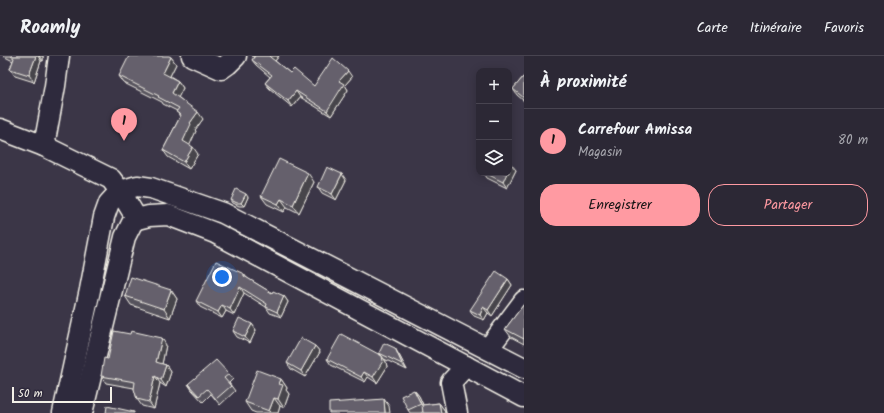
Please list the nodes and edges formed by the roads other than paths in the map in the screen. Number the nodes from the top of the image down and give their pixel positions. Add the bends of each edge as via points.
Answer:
1 (58, 56) edge
2 (192, 56) edge
3 (236, 56) edge
4 (0, 129) edge
5 (44, 146) junction
6 (120, 191) junction
7 (137, 220) junction
8 (524, 301) edge
9 (488, 349) junction
10 (466, 366) junction
11 (524, 368) edge
12 (524, 397) edge
13 (63, 413) edge
14 (82, 413) edge
15 (457, 413) edge

1 - 5 street
2 - 3 street via 221,69
4 - 5 street
5 - 6 street via 111,179
6 - 7 street
6 - 9 street via 137,186 151,188 223,213
6 - 13 street via 109,204 104,217
7 - 10 street via 149,216 168,215 215,233
7 - 14 street via 132,223 125,237
8 - 9 street
9 - 11 street
10 - 12 street
10 - 15 street via 451,382

